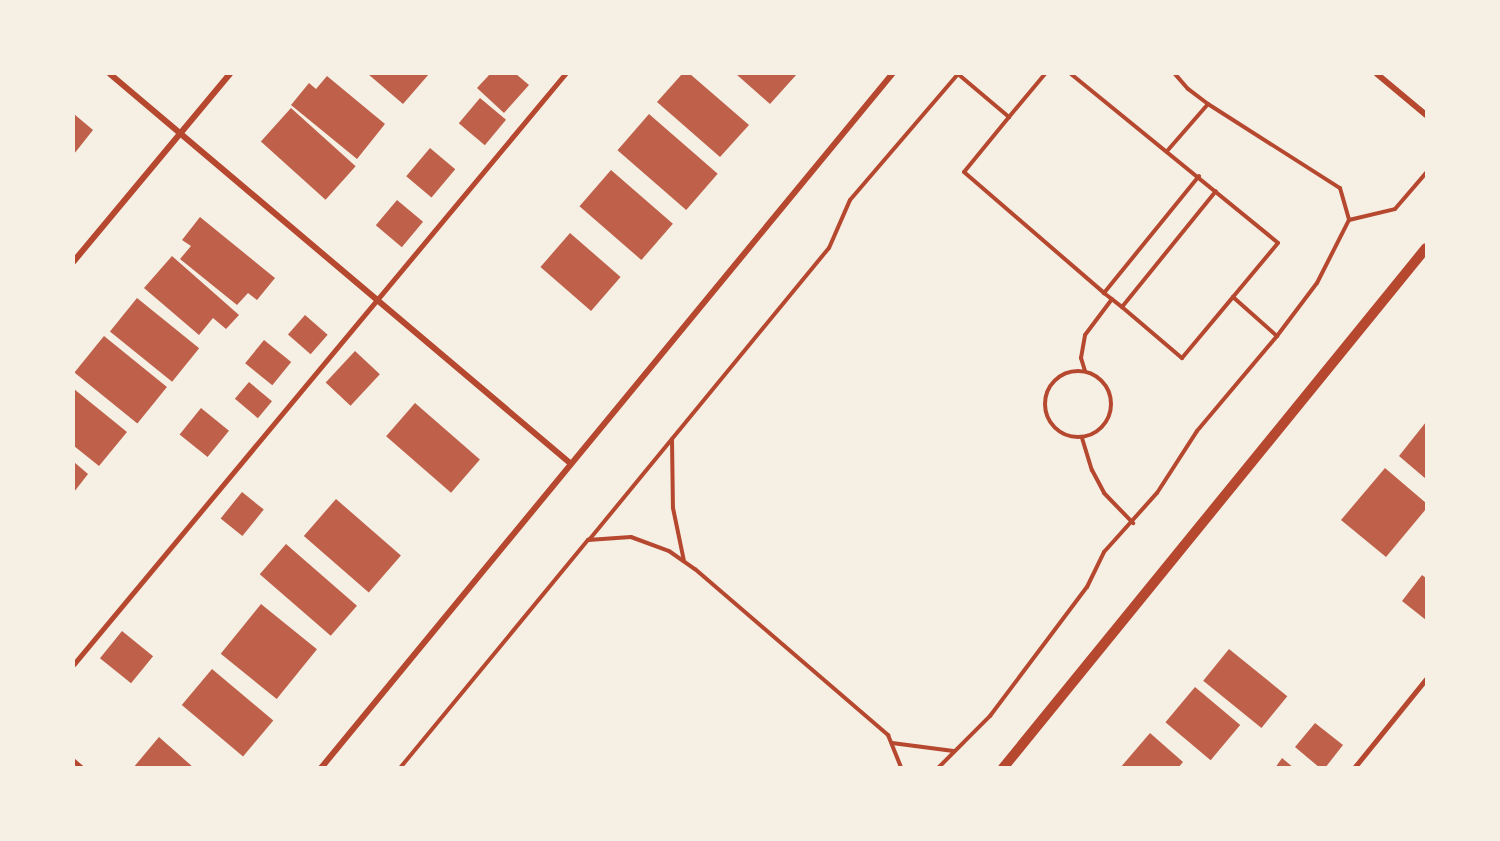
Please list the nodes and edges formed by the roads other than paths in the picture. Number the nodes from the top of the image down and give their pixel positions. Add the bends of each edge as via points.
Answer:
1 (110, 74) edge
2 (230, 74) edge
3 (565, 74) edge
4 (892, 74) edge
5 (1377, 74) edge
6 (1426, 115) edge
7 (181, 132) junction
8 (1426, 248) edge
9 (74, 261) edge
10 (378, 300) junction
11 (570, 463) junction
12 (74, 664) edge
13 (1426, 679) edge
14 (74, 760) edge
15 (82, 768) edge
16 (321, 768) edge
17 (1003, 768) edge
18 (1354, 768) edge

1 - 7 street
2 - 7 street
3 - 10 lane
4 - 11 street
5 - 6 street
7 - 9 street
7 - 10 street
8 - 17 street
10 - 11 street
10 - 12 lane
11 - 16 street
13 - 18 lane
14 - 15 lane

